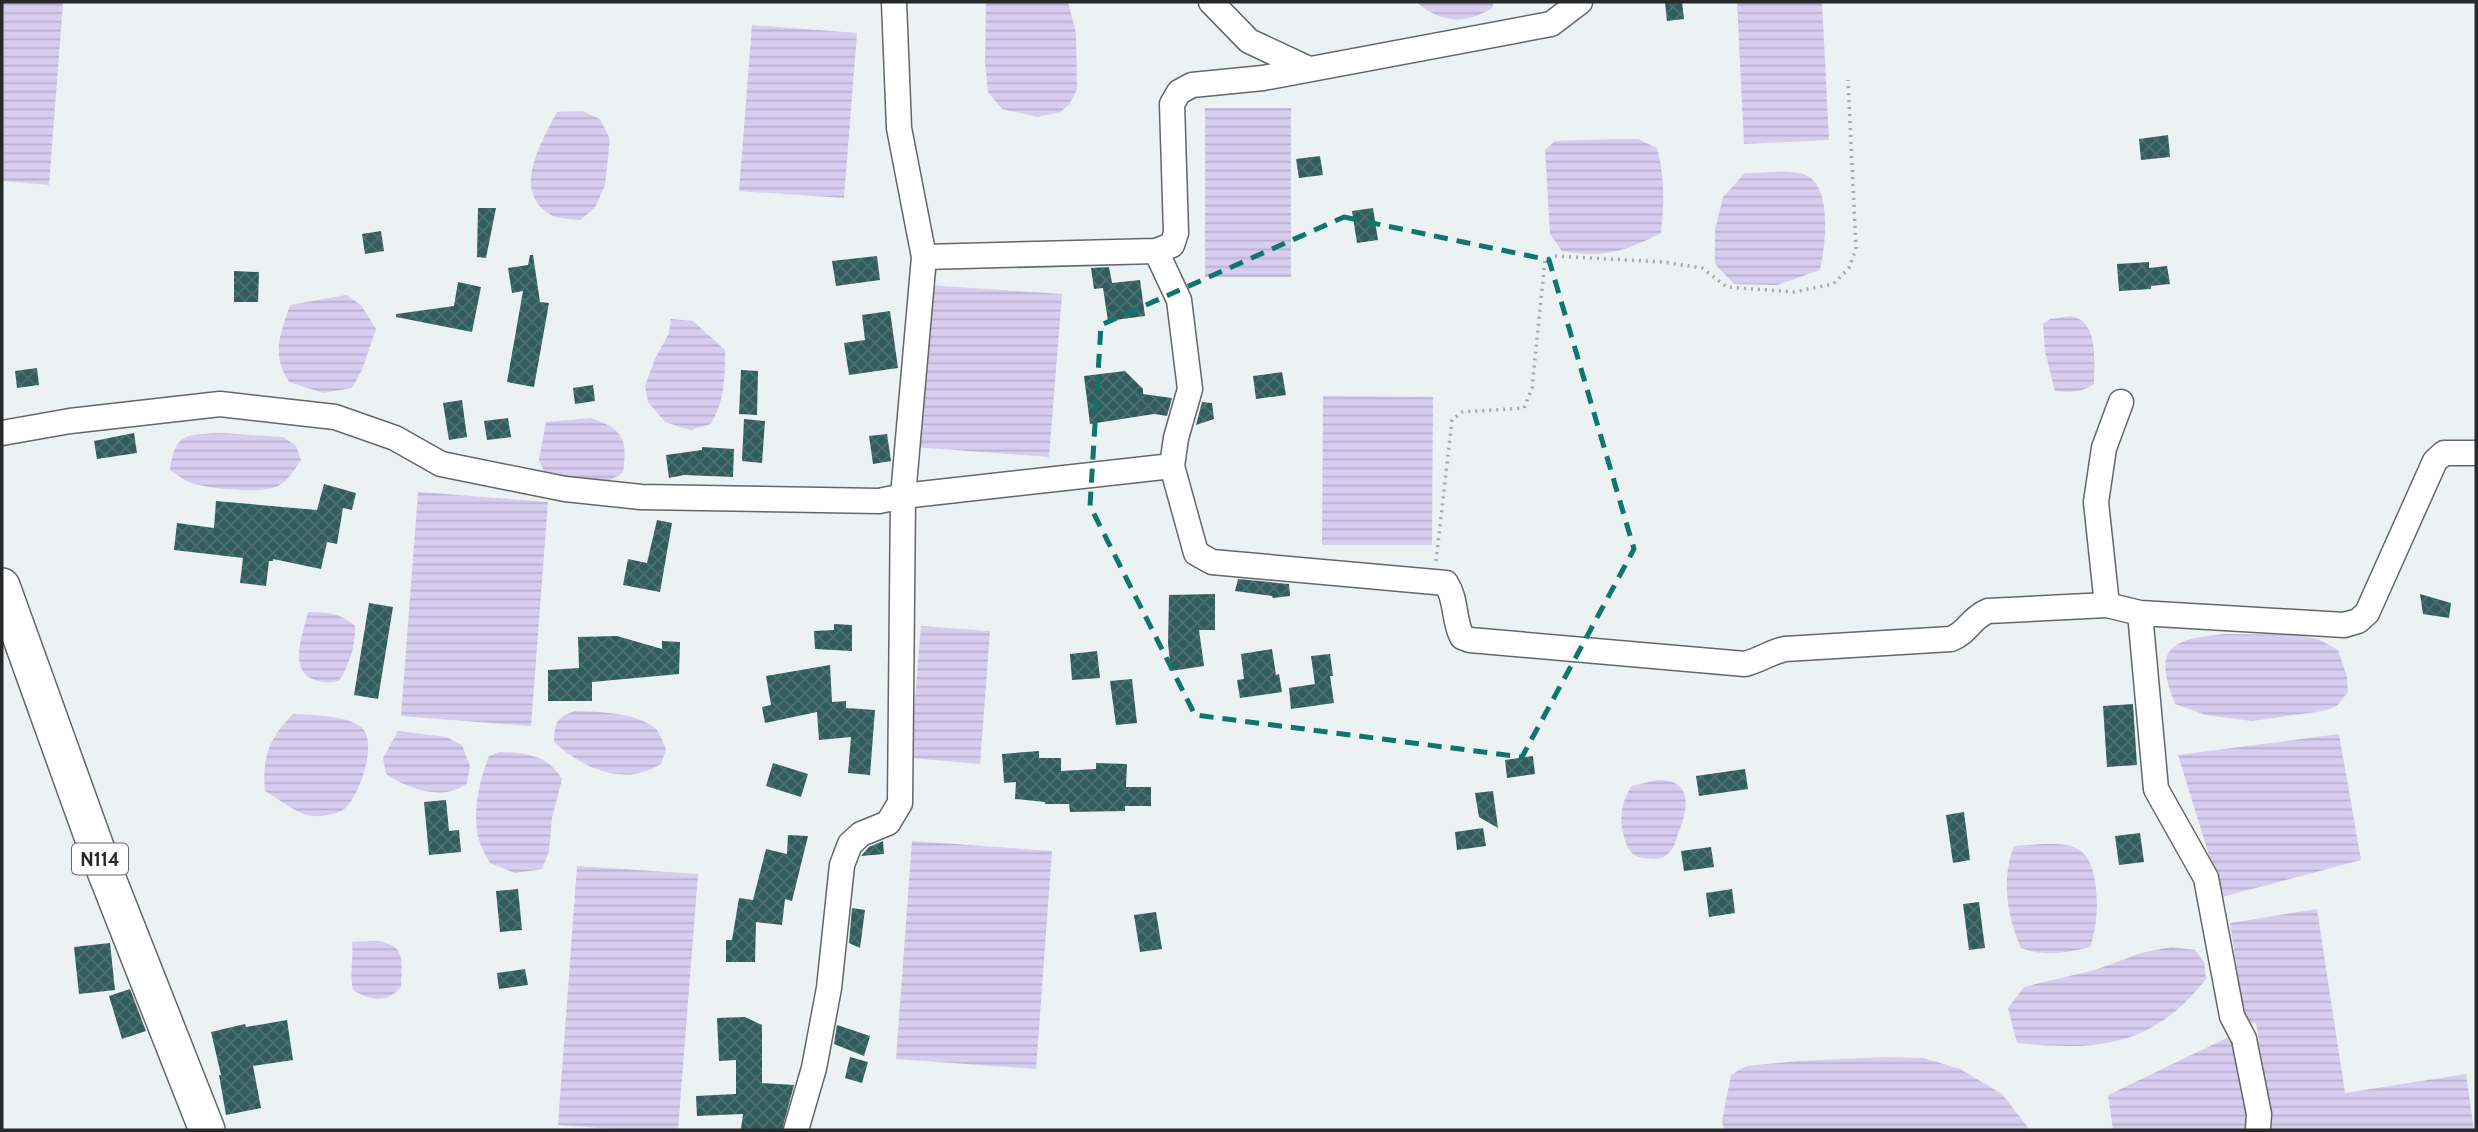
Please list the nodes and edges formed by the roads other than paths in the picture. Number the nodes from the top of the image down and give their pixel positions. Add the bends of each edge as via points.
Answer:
1 (894, 2) edge
2 (1211, 2) edge
3 (1580, 2) edge
4 (1309, 69) junction
5 (1157, 251) junction
6 (924, 257) junction
7 (2121, 402) dead end
8 (2, 433) edge
9 (2476, 453) edge
10 (1172, 466) junction
11 (903, 496) junction
12 (2, 586) edge
13 (2107, 605) junction
14 (2140, 613) junction
15 (207, 1130) edge
16 (796, 1130) edge
17 (2258, 1130) edge

1 - 6 street via 899,128
2 - 4 street via 1249,41
3 - 4 street via 1551,24
4 - 5 street via 1192,85 1179,92 1172,104 1176,233 1172,244
5 - 6 street
5 - 10 street via 1179,300 1190,389
6 - 11 street
7 - 13 street via 2104,448 2096,502
8 - 11 street via 220,404 335,417 395,438 441,464 565,489 641,497 879,501
9 - 14 street via 2444,453 2435,461 2367,613 2358,621 2344,625
10 - 11 street
10 - 13 street via 1196,553 1212,562 1446,583 1454,595 1457,626 1462,637 1470,640 1745,664 1786,649 1951,639 1988,611
11 - 16 street via 900,803 888,823 860,834 850,844 842,865 829,988
12 - 15 highway, N114 via 101,861
13 - 14 street
14 - 17 street via 2156,789 2206,878 2232,1016 2244,1039

